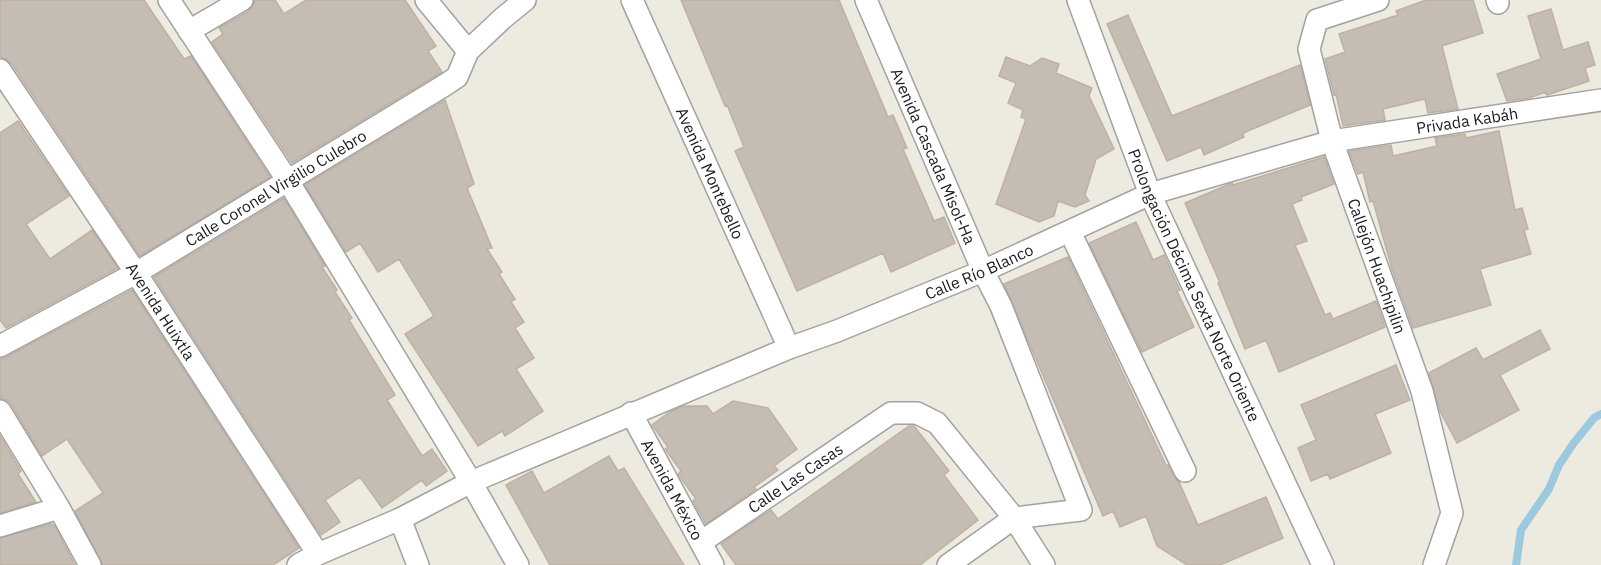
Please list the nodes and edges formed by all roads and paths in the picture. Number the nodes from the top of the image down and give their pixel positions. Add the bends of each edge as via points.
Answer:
1 (169, 0) edge
2 (242, 0) edge
3 (426, 0) edge
4 (525, 0) edge
5 (632, 0) edge
6 (866, 0) edge
7 (1078, 0) edge
8 (1378, 0) edge
9 (189, 31) junction
10 (468, 51) junction
11 (0, 70) edge
12 (1601, 100) edge
13 (1332, 141) junction
14 (288, 181) junction
15 (1150, 194) junction
16 (1070, 232) junction
17 (984, 271) junction
18 (136, 273) junction
19 (0, 346) edge
20 (789, 348) junction
21 (0, 411) edge
22 (631, 413) junction
23 (1185, 471) dead end
24 (471, 482) junction
25 (58, 508) junction
26 (1014, 518) junction
27 (400, 519) junction
28 (0, 526) edge
29 (701, 542) junction
30 (318, 554) junction
31 (90, 565) edge
32 (298, 565) edge
33 (418, 565) edge
34 (518, 565) edge
35 (713, 565) edge
36 (948, 565) edge
37 (1044, 565) edge
38 (1323, 565) edge
39 (1434, 565) edge

1 - 9 street
2 - 9 street
3 - 10 street
4 - 10 street, Calle Coronel Virgilio Culebro
5 - 20 street, Avenida Montebello
6 - 17 street, Avenida Cascada Misol-Ha
7 - 15 street, Prolongación Décima Sexta Norte Oriente
8 - 13 street, Callejón Huachipilin via 1317,20 1308,49
9 - 14 street
10 - 14 street, Calle Coronel Virgilio Culebro via 457,77
11 - 18 street, Avenida Huixtla
12 - 13 street, Privada Kabáh
13 - 15 street, Calle Río Blanco
13 - 39 street, Callejón Huachipilin via 1422,391 1452,513
14 - 18 street, Calle Coronel Virgilio Culebro
14 - 24 street
15 - 16 street, Calle Río Blanco
15 - 38 street, Prolongación Décima Sexta Norte Oriente
16 - 17 street, Calle Río Blanco
16 - 23 street
17 - 20 street, Calle Río Blanco
17 - 26 street, Avenida Cascada Misol-Ha via 1081,510
18 - 19 street, Calle Coronel Virgilio Culebro
18 - 30 street, Avenida Huixtla
20 - 22 street, Calle Río Blanco
21 - 25 street
22 - 24 street
22 - 29 street, Avenida México
24 - 27 street
24 - 34 street
25 - 28 street
25 - 31 street
26 - 29 street, Calle Las Casas via 937,423 917,413 891,413
26 - 36 street
26 - 37 street
27 - 30 street
27 - 33 street
29 - 35 street, Avenida México
30 - 32 street

